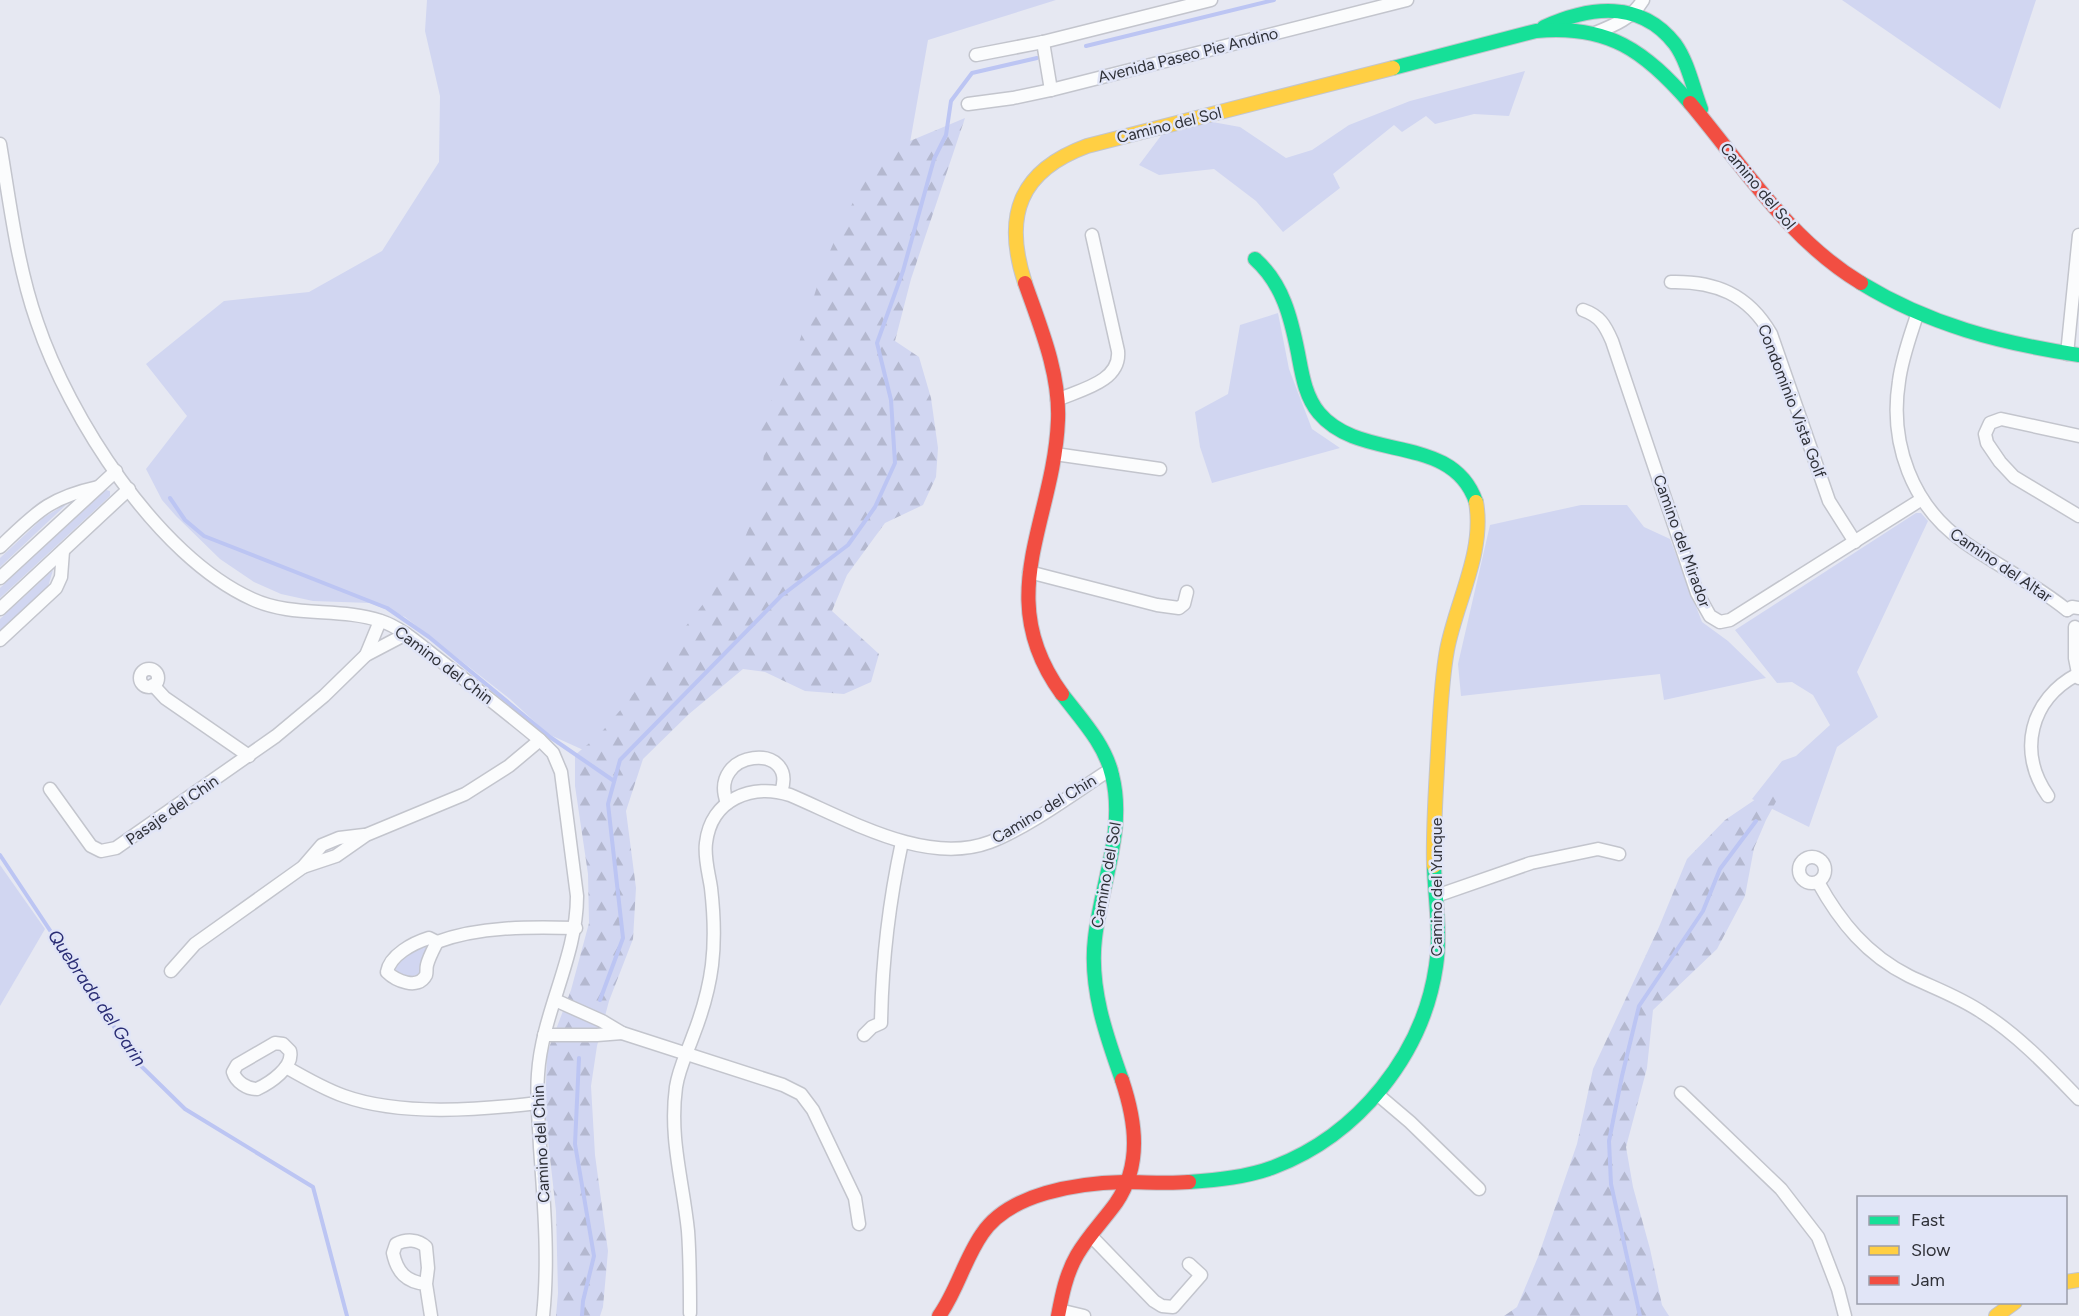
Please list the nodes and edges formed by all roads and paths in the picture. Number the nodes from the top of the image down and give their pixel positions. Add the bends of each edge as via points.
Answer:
1 (1211, 0) edge
2 (1407, 0) edge
3 (1609, 2) edge
4 (1640, 4) edge
5 (1536, 31) junction
6 (1595, 33) junction
7 (1043, 42) junction
8 (976, 55) dead end
9 (1052, 90) junction
10 (968, 104) dead end
11 (1704, 120) junction
12 (0, 144) edge
13 (5, 207) edge
14 (1092, 235) dead end
15 (2079, 235) edge
16 (1255, 259) dead end
17 (1671, 282) dead end
18 (1583, 310) dead end
19 (1917, 315) junction
20 (2073, 354) edge
21 (1057, 400) junction
22 (2079, 436) edge
23 (1055, 454) junction
24 (1160, 469) dead end
25 (116, 471) junction
26 (99, 486) junction
27 (129, 489) junction
28 (1922, 499) junction
29 (2079, 516) edge
30 (1855, 542) junction
31 (0, 547) edge
32 (63, 551) junction
33 (1029, 572) junction
34 (0, 578) edge
35 (1187, 592) dead end
36 (0, 609) edge
37 (2073, 609) edge
38 (380, 621) junction
39 (2077, 626) edge
40 (406, 634) junction
41 (0, 640) edge
42 (366, 655) junction
43 (2078, 676) edge
44 (153, 686) dead end
45 (540, 740) junction
46 (249, 756) junction
47 (1111, 769) junction
48 (50, 789) dead end
49 (781, 792) junction
50 (2048, 796) dead end
51 (727, 803) junction
52 (902, 842) junction
53 (1619, 854) dead end
54 (1818, 882) dead end
55 (1436, 896) junction
56 (576, 928) junction
57 (437, 942) dead end
58 (171, 971) dead end
59 (555, 1000) junction
60 (622, 1033) junction
61 (544, 1035) junction
62 (864, 1035) dead end
63 (686, 1053) junction
64 (286, 1067) junction
65 (1681, 1093) dead end
66 (1377, 1094) junction
67 (2079, 1099) edge
68 (538, 1103) junction
69 (1128, 1182) junction
70 (1088, 1185) junction
71 (1479, 1189) dead end
72 (1108, 1215) junction
73 (859, 1224) dead end
74 (1091, 1236) junction
75 (1189, 1263) dead end
76 (426, 1284) dead end
77 (2011, 1304) edge
78 (690, 1313) dead end
79 (1059, 1313) edge
80 (431, 1316) edge
81 (543, 1316) edge
82 (939, 1316) edge
83 (1084, 1316) edge
84 (1845, 1316) edge
85 (1996, 1316) edge

1 - 7 street
2 - 9 street, Avenida Paseo Pie Andino
3 - 4 street, Camino del Sol
3 - 5 street, Camino del Sol via 1568,15
4 - 6 street via 1621,22
4 - 11 street, Camino del Sol via 1675,43
5 - 6 street, Camino del Sol via 1566,29
5 - 21 street, Camino del Sol via 1087,146 1049,164 1022,200 1015,242 1049,356
6 - 11 street, Camino del Sol via 1641,54
7 - 8 street
7 - 9 street
9 - 10 street, Avenida Paseo Pie Andino
11 - 19 street, Camino del Sol via 1760,193 1806,242 1868,289
12 - 13 street, Camino del Chin
13 - 25 street, Camino del Chin via 46,348 70,399
14 - 21 street via 1118,363 1102,380
15 - 20 street
16 - 55 street, Camino del Yunque via 1277,282 1304,386 1320,416 1347,435 1443,462 1468,484 1477,502 1478,531 1453,622 1442,683 1434,855
17 - 30 street, Condominio Vista Golf via 1715,286 1736,296 1762,319 1771,334 1829,501
18 - 30 street, Camino del Mirador via 1604,323 1612,341 1697,593 1710,616 1720,622 1730,620
19 - 20 street, Camino del Sol via 1977,336
19 - 28 street, Camino del Altar via 1901,369 1896,417 1905,464
21 - 23 street, Camino del Sol
22 - 29 street via 2001,419 1990,423 1985,434 1987,443 2014,477
23 - 24 street
23 - 33 street, Camino del Sol
25 - 26 street
25 - 27 street, Camino del Chin
26 - 31 street via 54,501 35,513
26 - 34 street
27 - 32 street
27 - 38 street, Camino del Chin via 179,547 211,574 250,598 286,610
28 - 30 street, Camino del Mirador
28 - 37 street, Camino del Altar via 1953,534
32 - 36 street
32 - 41 street via 56,588
33 - 35 street via 1179,608
33 - 47 street, Camino del Sol via 1028,606 1040,659 1056,689 1102,748
37 - 39 street via 2066,621
38 - 40 street, Camino del Chin
38 - 42 street, Pasaje del Chin
39 - 43 street
40 - 42 street, Pasaje del Chin
40 - 45 street, Camino del Chin
42 - 46 street, Pasaje del Chin via 302,715
43 - 50 street via 2058,686 2036,716 2034,762
44 - 46 street
45 - 56 street, Camino del Chin via 553,753 561,772 577,896
45 - 58 street via 465,794 366,835 326,843 303,867 195,944
46 - 48 street, Pasaje del Chin via 116,848 106,851 92,846
47 - 52 street, Camino del Chin via 988,843 950,849
47 - 69 street, Camino del Sol via 1116,823 1098,918 1094,967 1106,1032 1133,1112 1135,1149
49 - 51 street, Camino del Chin via 751,791
49 - 51 street via 784,777 779,766 764,758 749,759 733,766 726,776
49 - 52 street, Camino del Chin
51 - 63 street via 712,823 706,841 713,920 712,963 703,1006
52 - 62 street via 884,948 881,1023
53 - 55 street via 1598,849 1531,863
54 - 67 street via 1847,928 1869,950 1895,969 1951,994 1995,1021
55 - 66 street, Camino del Yunque via 1433,986 1411,1045
56 - 57 street via 480,930
56 - 59 street, Camino del Chin
59 - 60 street
59 - 61 street, Camino del Chin
60 - 61 street
60 - 63 street
61 - 68 street, Camino del Chin
63 - 73 street via 801,1094 813,1110 851,1188
63 - 78 street via 676,1086 674,1122 688,1231
64 - 64 street via 291,1060 290,1051 284,1044 275,1043 245,1059 233,1074 244,1085 256,1089
64 - 68 street via 343,1096 372,1104 442,1109
65 - 84 street via 1781,1189 1818,1237
66 - 69 street, Camino del Yunque via 1327,1138 1275,1166 1210,1181
66 - 71 street
68 - 81 street, Camino del Chin via 546,1236
69 - 70 street, Camino del Yunque
69 - 72 street, Camino del Sol
70 - 72 street via 1102,1198
70 - 82 street, Camino del Yunque via 1021,1201 993,1219 979,1237 958,1286
72 - 74 street, Camino del Sol
74 - 75 street via 1162,1306 1173,1307 1201,1275
74 - 79 street, Camino del Sol via 1071,1266
76 - 80 street
77 - 85 street
79 - 83 street

